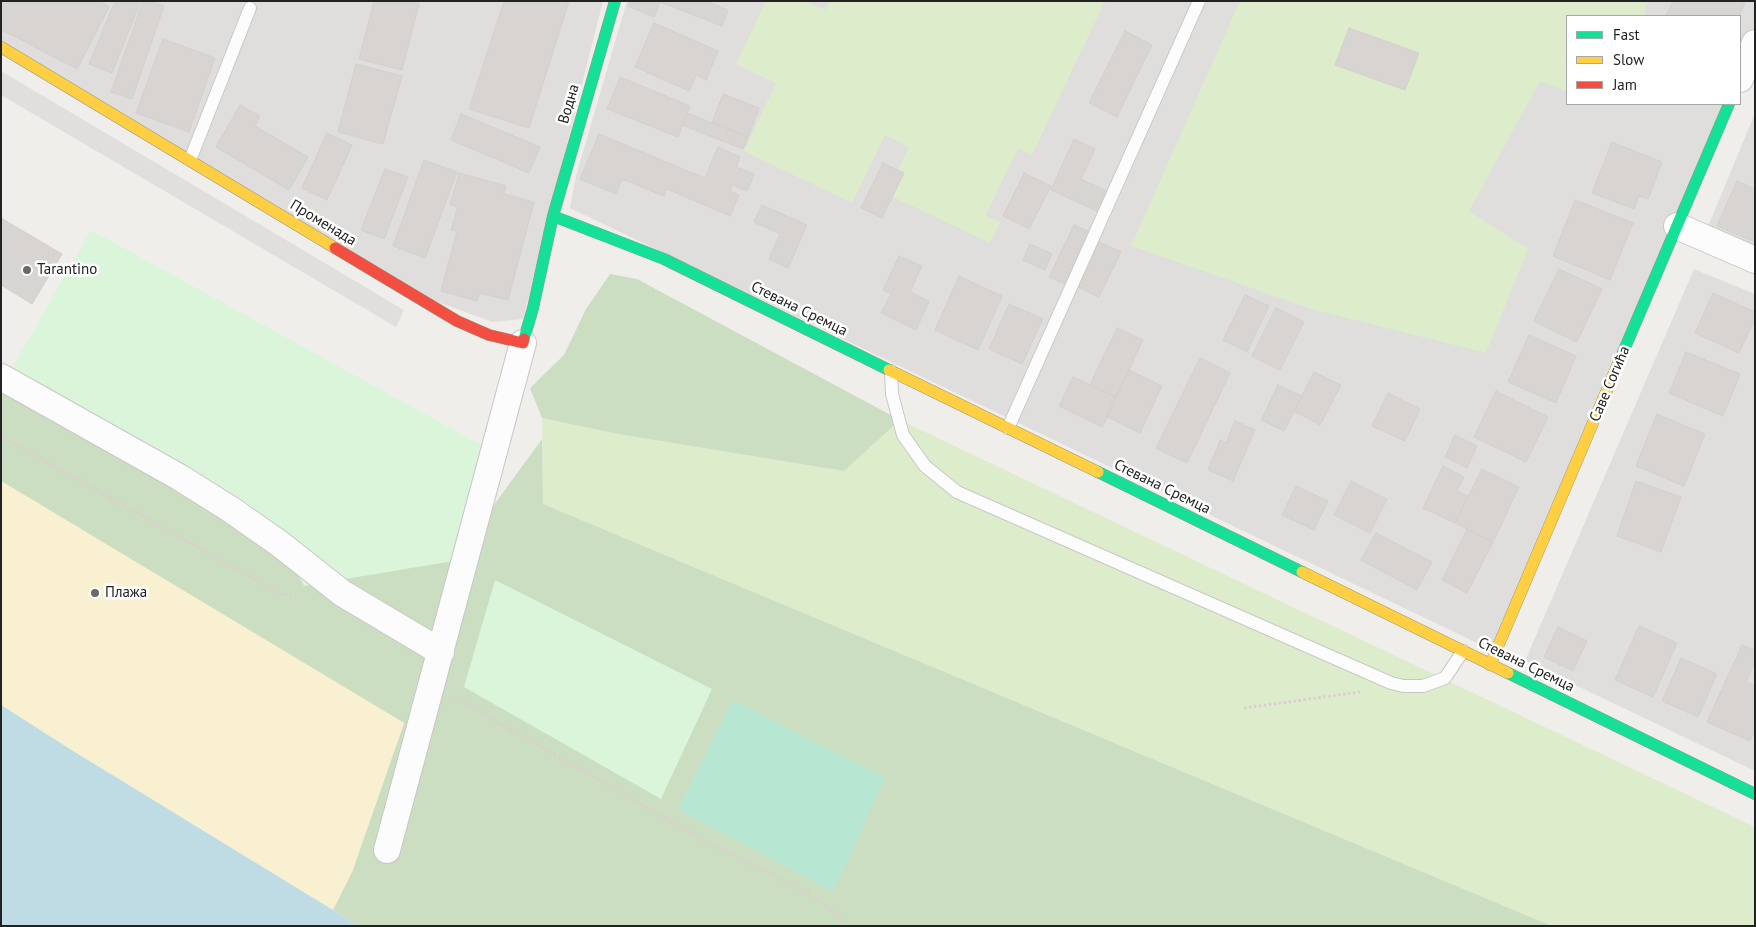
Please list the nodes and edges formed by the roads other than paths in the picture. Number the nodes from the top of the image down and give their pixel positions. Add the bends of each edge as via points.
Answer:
1 (615, 1) edge
2 (1199, 1) edge
3 (250, 8) dead end
4 (1755, 43) edge
5 (1, 46) edge
6 (1741, 76) edge
7 (1729, 105) edge
8 (190, 160) junction
9 (553, 216) junction
10 (1677, 226) junction
11 (1755, 260) edge
12 (523, 343) junction
13 (891, 371) junction
14 (1, 377) edge
15 (1008, 428) junction
16 (1463, 651) junction
17 (441, 652) junction
18 (1490, 665) junction
19 (1755, 794) edge
20 (388, 850) dead end

1 - 9 street, Водна
2 - 15 lane
3 - 8 lane
4 - 6 street
5 - 8 street, Променада
7 - 10 street, Саве Согића
8 - 12 street, Променада via 457,321 489,335
9 - 12 street
9 - 13 street, Стевана Сремца via 664,259
10 - 11 street
10 - 18 street, Саве Согића
12 - 17 street
13 - 15 street, Стевана Сремца
13 - 16 lane via 892,394 903,436 925,466 957,492 1403,686 1423,686 1445,678
14 - 17 street via 179,477 280,544 342,593
15 - 16 street, Стевана Сремца
16 - 18 street, Стевана Сремца
17 - 20 street
18 - 19 street, Стевана Сремца

